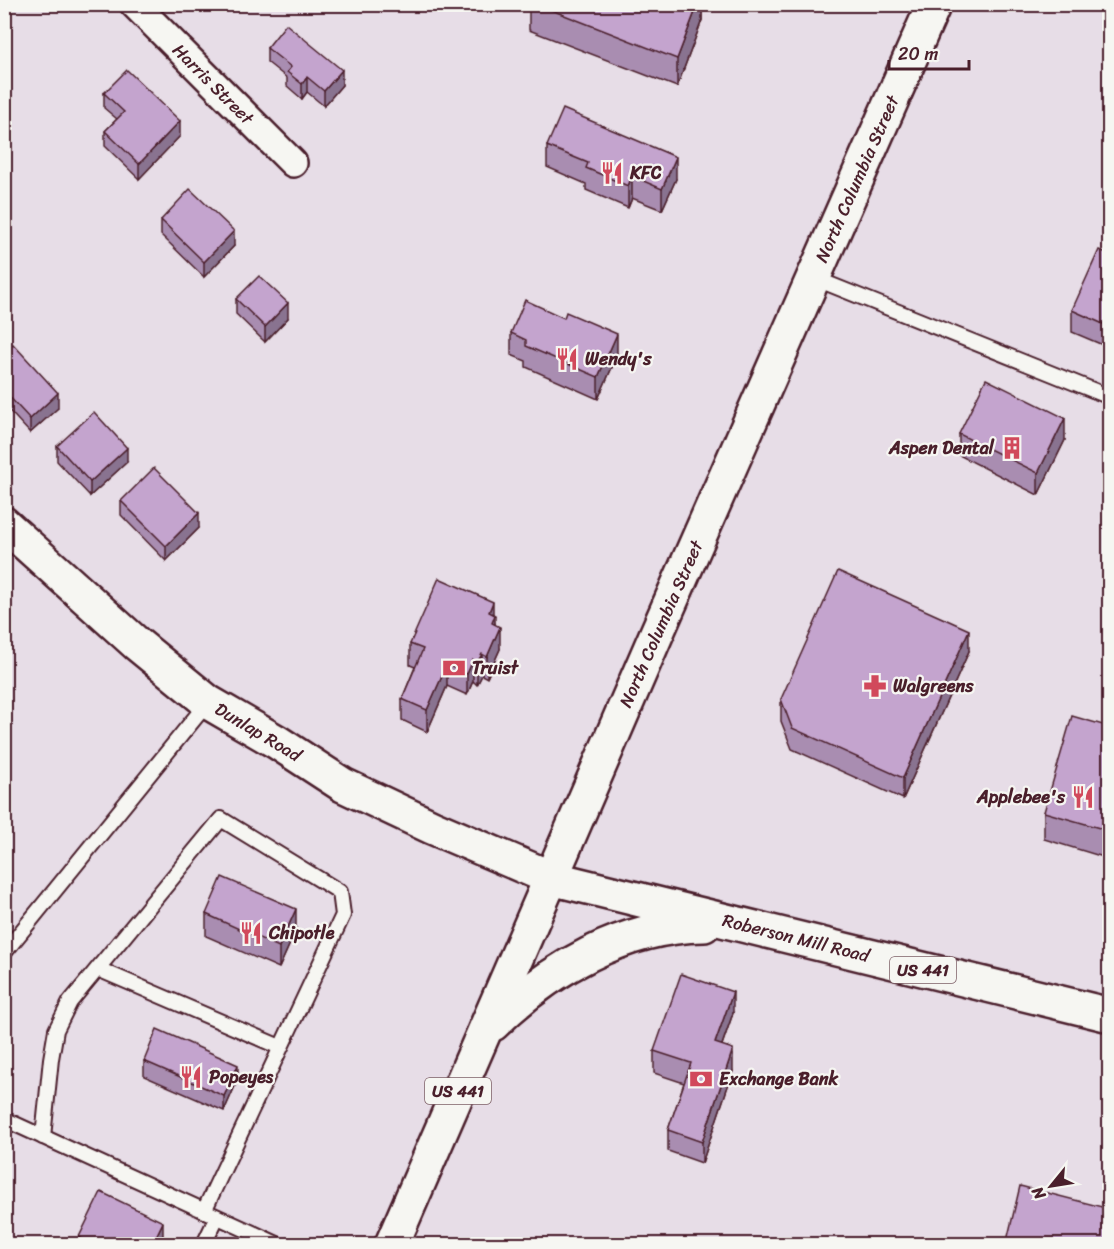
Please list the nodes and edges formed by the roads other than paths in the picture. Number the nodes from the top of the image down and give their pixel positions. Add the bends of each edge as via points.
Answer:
1 (134, 4) edge
2 (934, 4) edge
3 (293, 163) dead end
4 (813, 278) junction
5 (1110, 397) edge
6 (4, 524) edge
7 (208, 702) junction
8 (551, 879) junction
9 (737, 924) junction
10 (4, 953) edge
11 (98, 969) junction
12 (1110, 1015) edge
13 (483, 1034) junction
14 (280, 1047) junction
15 (4, 1119) edge
16 (43, 1137) junction
17 (211, 1214) junction
18 (204, 1245) edge
19 (277, 1245) edge
20 (392, 1245) edge

1 - 3 street, Harris Street
2 - 4 main road, North Columbia Street
4 - 5 lane
4 - 8 main road, North Columbia Street
6 - 7 main road, Dunlap Road
7 - 8 main road, Dunlap Road via 343,785
7 - 10 lane
8 - 9 main road, Roberson Mill Road / US 441
8 - 13 main road, North Columbia Street / US 441
9 - 12 main road, Roberson Mill Road / US 441
9 - 13 main road, US 441 via 679,925 643,932 592,952 516,1002
11 - 14 lane
11 - 14 lane via 221,819 340,892 343,915
11 - 16 lane via 70,1002 56,1030
13 - 20 main road, North Columbia Street / US 441
14 - 17 lane
15 - 16 lane
16 - 17 lane
17 - 18 lane
17 - 19 lane

